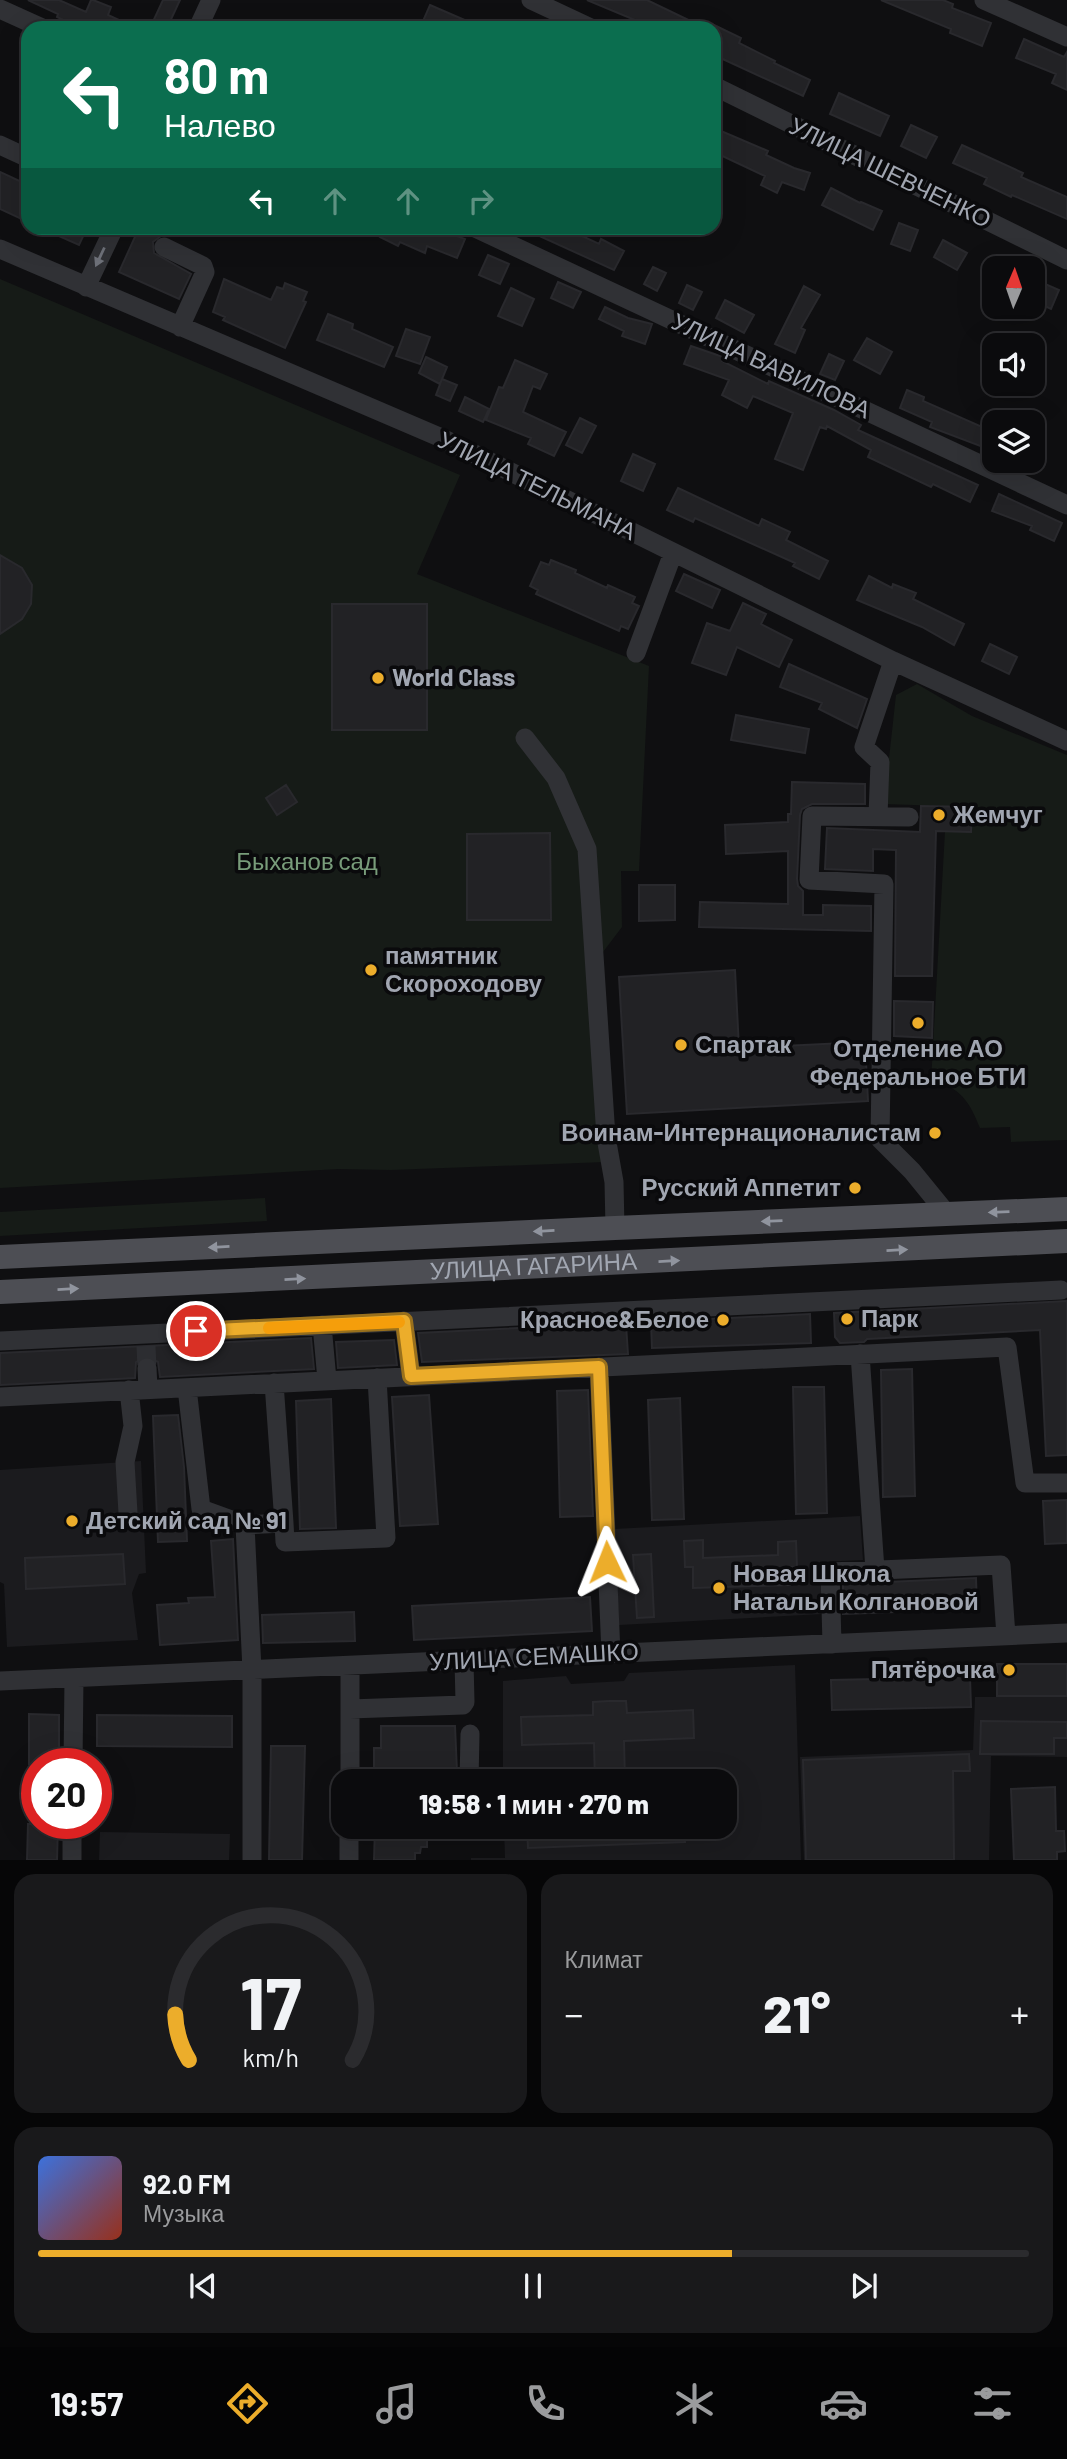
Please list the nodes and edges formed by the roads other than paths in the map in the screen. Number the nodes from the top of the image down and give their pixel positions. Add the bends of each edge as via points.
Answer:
1 (211, 0) edge
2 (531, 0) edge
3 (984, 0) edge
4 (0, 9) edge
5 (27, 21) edge
6 (201, 21) edge
7 (576, 21) edge
8 (1067, 37) edge
9 (721, 89) edge
10 (0, 145) edge
11 (21, 155) edge
12 (111, 235) edge
13 (490, 235) edge
14 (164, 247) dead end
15 (0, 249) edge
16 (1067, 260) edge
17 (86, 287) junction
18 (180, 327) junction
19 (1067, 505) edge
20 (673, 553) junction
21 (635, 653) dead end
22 (893, 661) junction
23 (525, 738) dead end
24 (1067, 741) edge
25 (878, 816) junction
26 (908, 817) dead end
27 (1067, 1209) edge
28 (947, 1214) junction
29 (615, 1228) junction
30 (1067, 1241) edge
31 (166, 1250) junction
32 (0, 1257) edge
33 (167, 1285) junction
34 (1061, 1290) dead end
35 (0, 1292) edge
36 (404, 1321) junction
37 (322, 1325) junction
38 (0, 1340) edge
39 (860, 1354) junction
40 (599, 1367) junction
41 (147, 1368) tunnel mouth
42 (411, 1376) junction
43 (377, 1378) junction
44 (327, 1380) junction
45 (274, 1383) junction
46 (187, 1388) junction
47 (139, 1390) junction
48 (0, 1397) edge
49 (1067, 1483) edge
50 (128, 1513) dead end
51 (284, 1523) junction
52 (245, 1525) junction
53 (875, 1570) junction
54 (1067, 1633) edge
55 (1006, 1636) junction
56 (832, 1644) junction
57 (611, 1654) junction
58 (464, 1661) junction
59 (350, 1666) junction
60 (252, 1670) junction
61 (74, 1678) junction
62 (0, 1681) edge
63 (350, 1709) junction
64 (470, 1734) dead end
65 (73, 1748) edge
66 (350, 1769) edge
67 (469, 1769) edge
68 (72, 1839) edge
69 (349, 1839) edge
70 (72, 1860) edge
71 (251, 1860) edge
72 (349, 1860) edge

1 - 6 street
2 - 7 street
3 - 8 street
4 - 5 street
9 - 16 street, УЛИЦА ШЕВЧЕНКО
10 - 11 street
12 -> 17 street
13 - 19 street, УЛИЦА ВАВИЛОВА
14 - 18 street via 202,266 205,272
15 - 17 street, УЛИЦА ТЕЛЬМАНА
17 - 18 street, УЛИЦА ТЕЛЬМАНА
18 - 20 street, УЛИЦА ТЕЛЬМАНА via 444,439
20 - 21 street
20 - 22 street, УЛИЦА ТЕЛЬМАНА
22 - 24 street, УЛИЦА ТЕЛЬМАНА
22 - 25 street via 864,747 880,762
23 - 29 street via 556,778 587,849
25 - 26 street
25 - 28 street via 812,816 809,880 884,884 880,1139
27 -> 28 main road, УЛИЦА ГАГАРИНА
28 -> 29 main road, УЛИЦА ГАГАРИНА
29 -> 31 main road, УЛИЦА ГАГАРИНА
33 -> 30 main road, УЛИЦА ГАГАРИНА
31 - 32 main road, УЛИЦА ГАГАРИНА
31 - 33 main road via 152,1254 147,1268 153,1280
35 -> 33 main road, УЛИЦА ГАГАРИНА
34 - 36 street
36 - 37 street
36 - 42 street
37 - 38 street via 145,1340
37 - 44 street
39 - 40 street
39 - 49 street via 1007,1347 1025,1483
39 - 53 street
40 - 42 street
40 - 57 street
41 - 47 street
42 - 43 street
43 - 44 street
43 - 51 street via 386,1538 285,1542
44 - 45 street
45 - 46 street
45 - 51 street
46 - 47 street
46 - 52 street via 201,1509
47 - 48 street
47 - 50 street via 125,1462
51 - 52 street
52 - 60 street
53 - 55 street via 1001,1565
53 - 56 street via 830,1572
54 - 55 street, УЛИЦА СЕМАШКО
55 - 56 street, УЛИЦА СЕМАШКО
56 - 57 street, УЛИЦА СЕМАШКО
57 - 58 street, УЛИЦА СЕМАШКО
58 - 59 street, УЛИЦА СЕМАШКО
58 - 63 street via 463,1705
59 - 60 street, УЛИЦА СЕМАШКО
59 - 63 street
60 - 61 street, УЛИЦА СЕМАШКО
60 - 71 street
61 - 62 street, УЛИЦА СЕМАШКО
61 - 65 street
63 - 66 street
64 - 67 street
68 - 70 street
69 - 72 street

